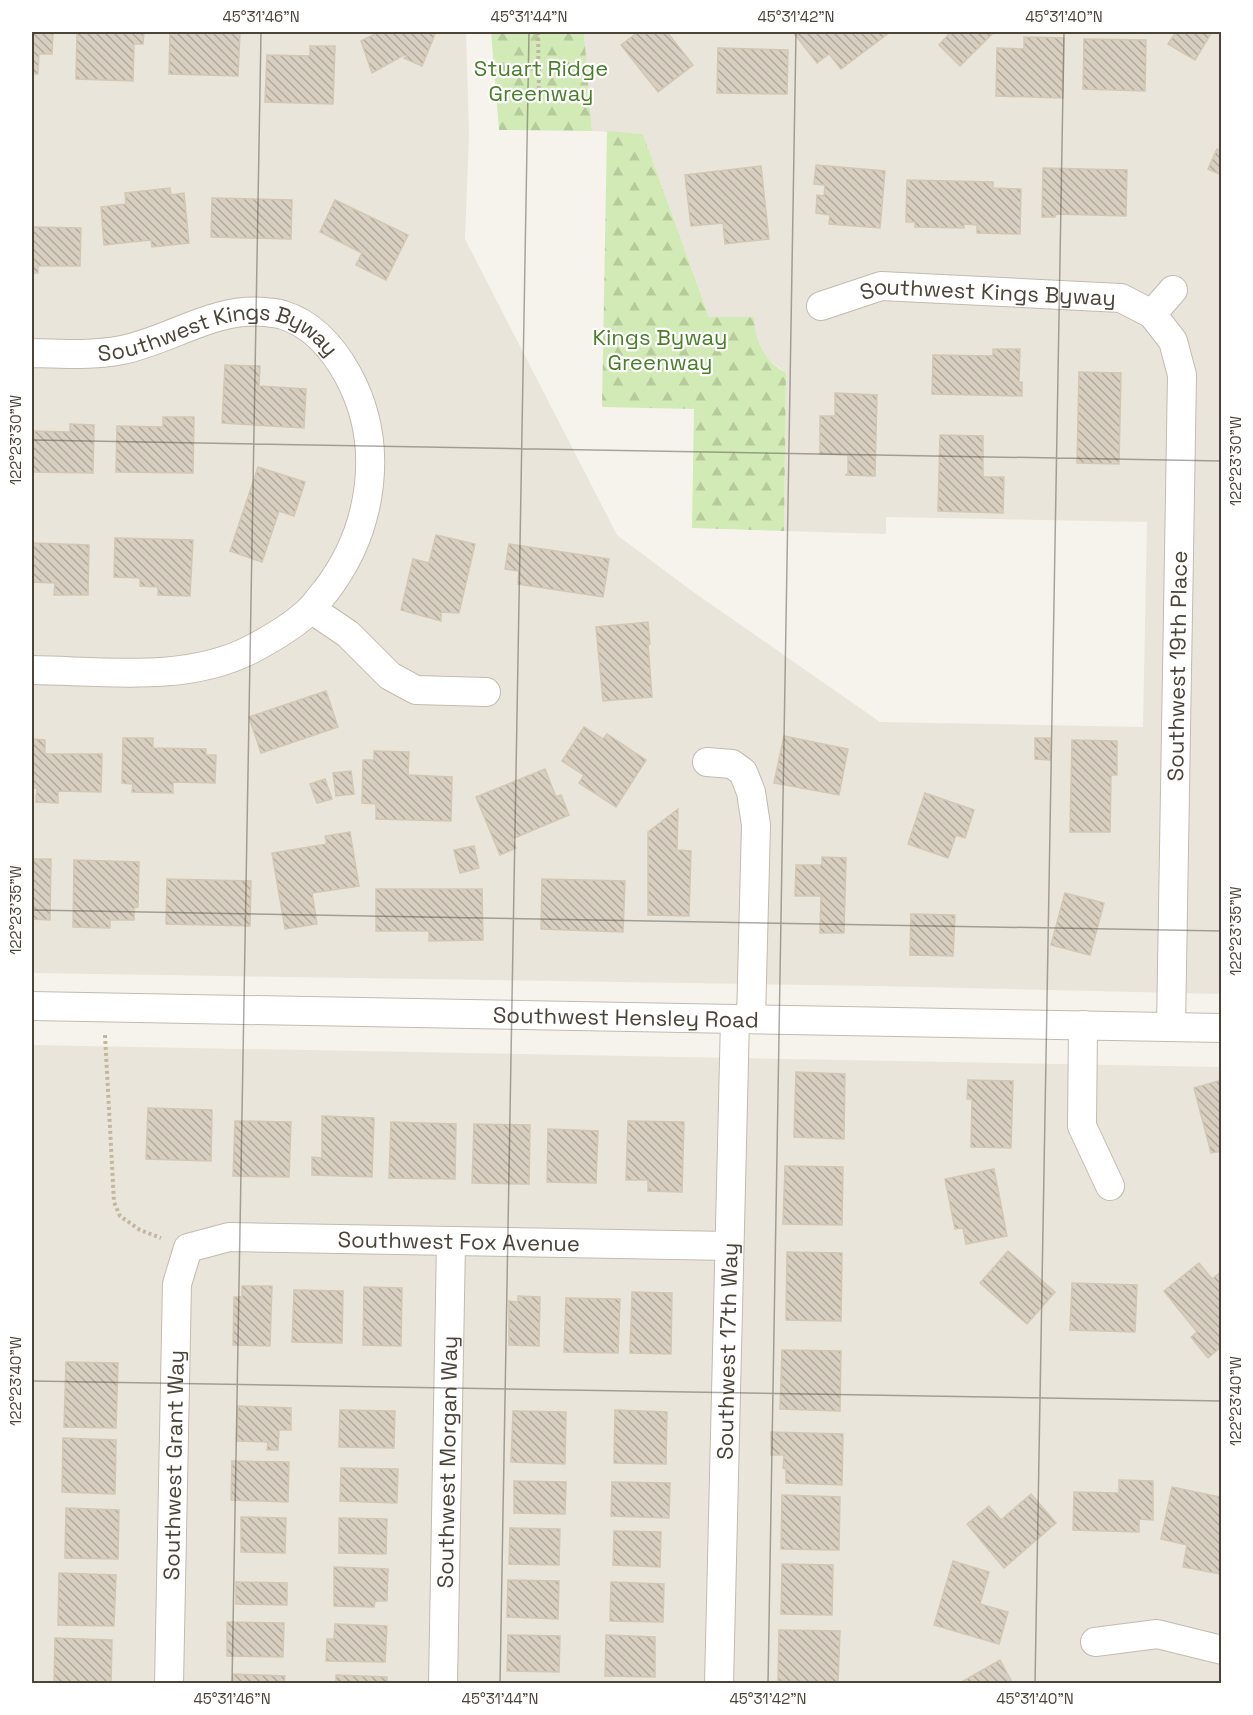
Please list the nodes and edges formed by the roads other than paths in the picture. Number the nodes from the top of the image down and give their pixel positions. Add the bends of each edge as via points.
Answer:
1 (1173, 290) dead end
2 (821, 306) dead end
3 (1152, 314) junction
4 (32, 353) edge
5 (311, 609) junction
6 (32, 670) edge
7 (486, 693) dead end
8 (707, 762) dead end
9 (32, 1006) edge
10 (743, 1019) junction
11 (1083, 1025) junction
12 (1172, 1027) junction
13 (1221, 1028) edge
14 (1110, 1186) dead end
15 (451, 1242) junction
16 (729, 1246) junction
17 (189, 1248) joint
18 (1095, 1642) dead end
19 (1221, 1650) edge
20 (169, 1683) edge
21 (443, 1683) edge
22 (719, 1683) edge

1 - 3 street
2 - 3 street, Southwest Kings Byway via 881,286 1121,297
3 - 12 street, Southwest 19th Place via 1173,341 1182,375
4 - 5 street, Southwest Kings Byway via 89,355 123,350 215,317 249,311 283,314 312,329 336,353 355,388 370,447 370,482 364,516 352,549
5 - 6 street, Southwest Kings Byway via 278,635 249,651 186,670
5 - 7 street via 348,633 390,676 416,690
8 - 10 street, Southwest 17th Way via 732,764 743,772 751,792 756,825
9 - 10 street, Southwest Hensley Road
10 - 11 street, Southwest Hensley Road
10 - 16 street, Southwest 17th Way
11 - 12 street, Southwest Hensley Road
11 - 14 street via 1082,1126
12 - 13 street, Southwest Hensley Road
15 - 16 street, Southwest Fox Avenue
15 - 17 street, Southwest Fox Avenue via 229,1237
15 - 21 street, Southwest Morgan Way
16 - 22 street, Southwest 17th Way
17 - 20 street, Southwest Grant Way via 177,1284
18 - 19 street via 1158,1634

